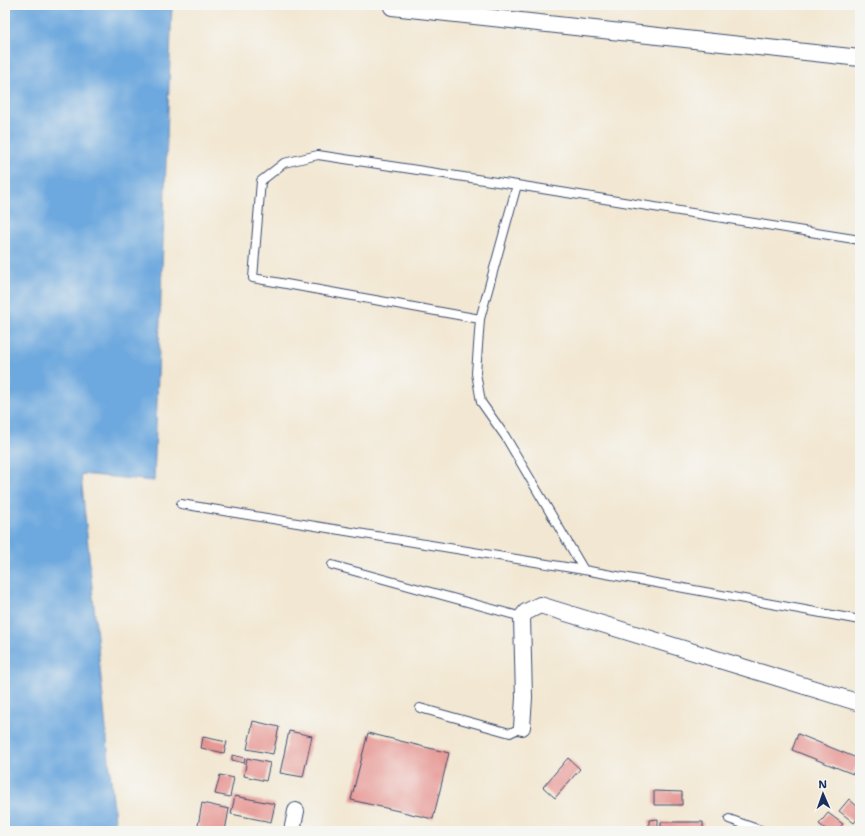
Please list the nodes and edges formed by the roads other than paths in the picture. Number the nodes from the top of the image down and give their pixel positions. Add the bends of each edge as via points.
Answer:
1 (392, 7) dead end
2 (860, 58) edge
3 (517, 185) junction
4 (860, 240) edge
5 (480, 319) junction
6 (180, 504) dead end
7 (332, 564) dead end
8 (584, 570) junction
9 (522, 617) junction
10 (860, 620) edge
11 (860, 703) edge
12 (420, 708) dead end
13 (522, 727) joint
14 (296, 811) dead end
15 (729, 820) dead end
16 (292, 831) edge
17 (763, 831) edge

1 - 2 street
3 - 4 lane
3 - 5 lane
3 - 5 lane via 318,155 284,163 261,181 253,278
5 - 8 lane via 476,372 480,402 505,436
6 - 8 lane
7 - 9 lane
8 - 10 lane
9 - 11 street via 540,605
9 - 13 street
12 - 13 lane via 510,732
14 - 16 street
15 - 17 lane

